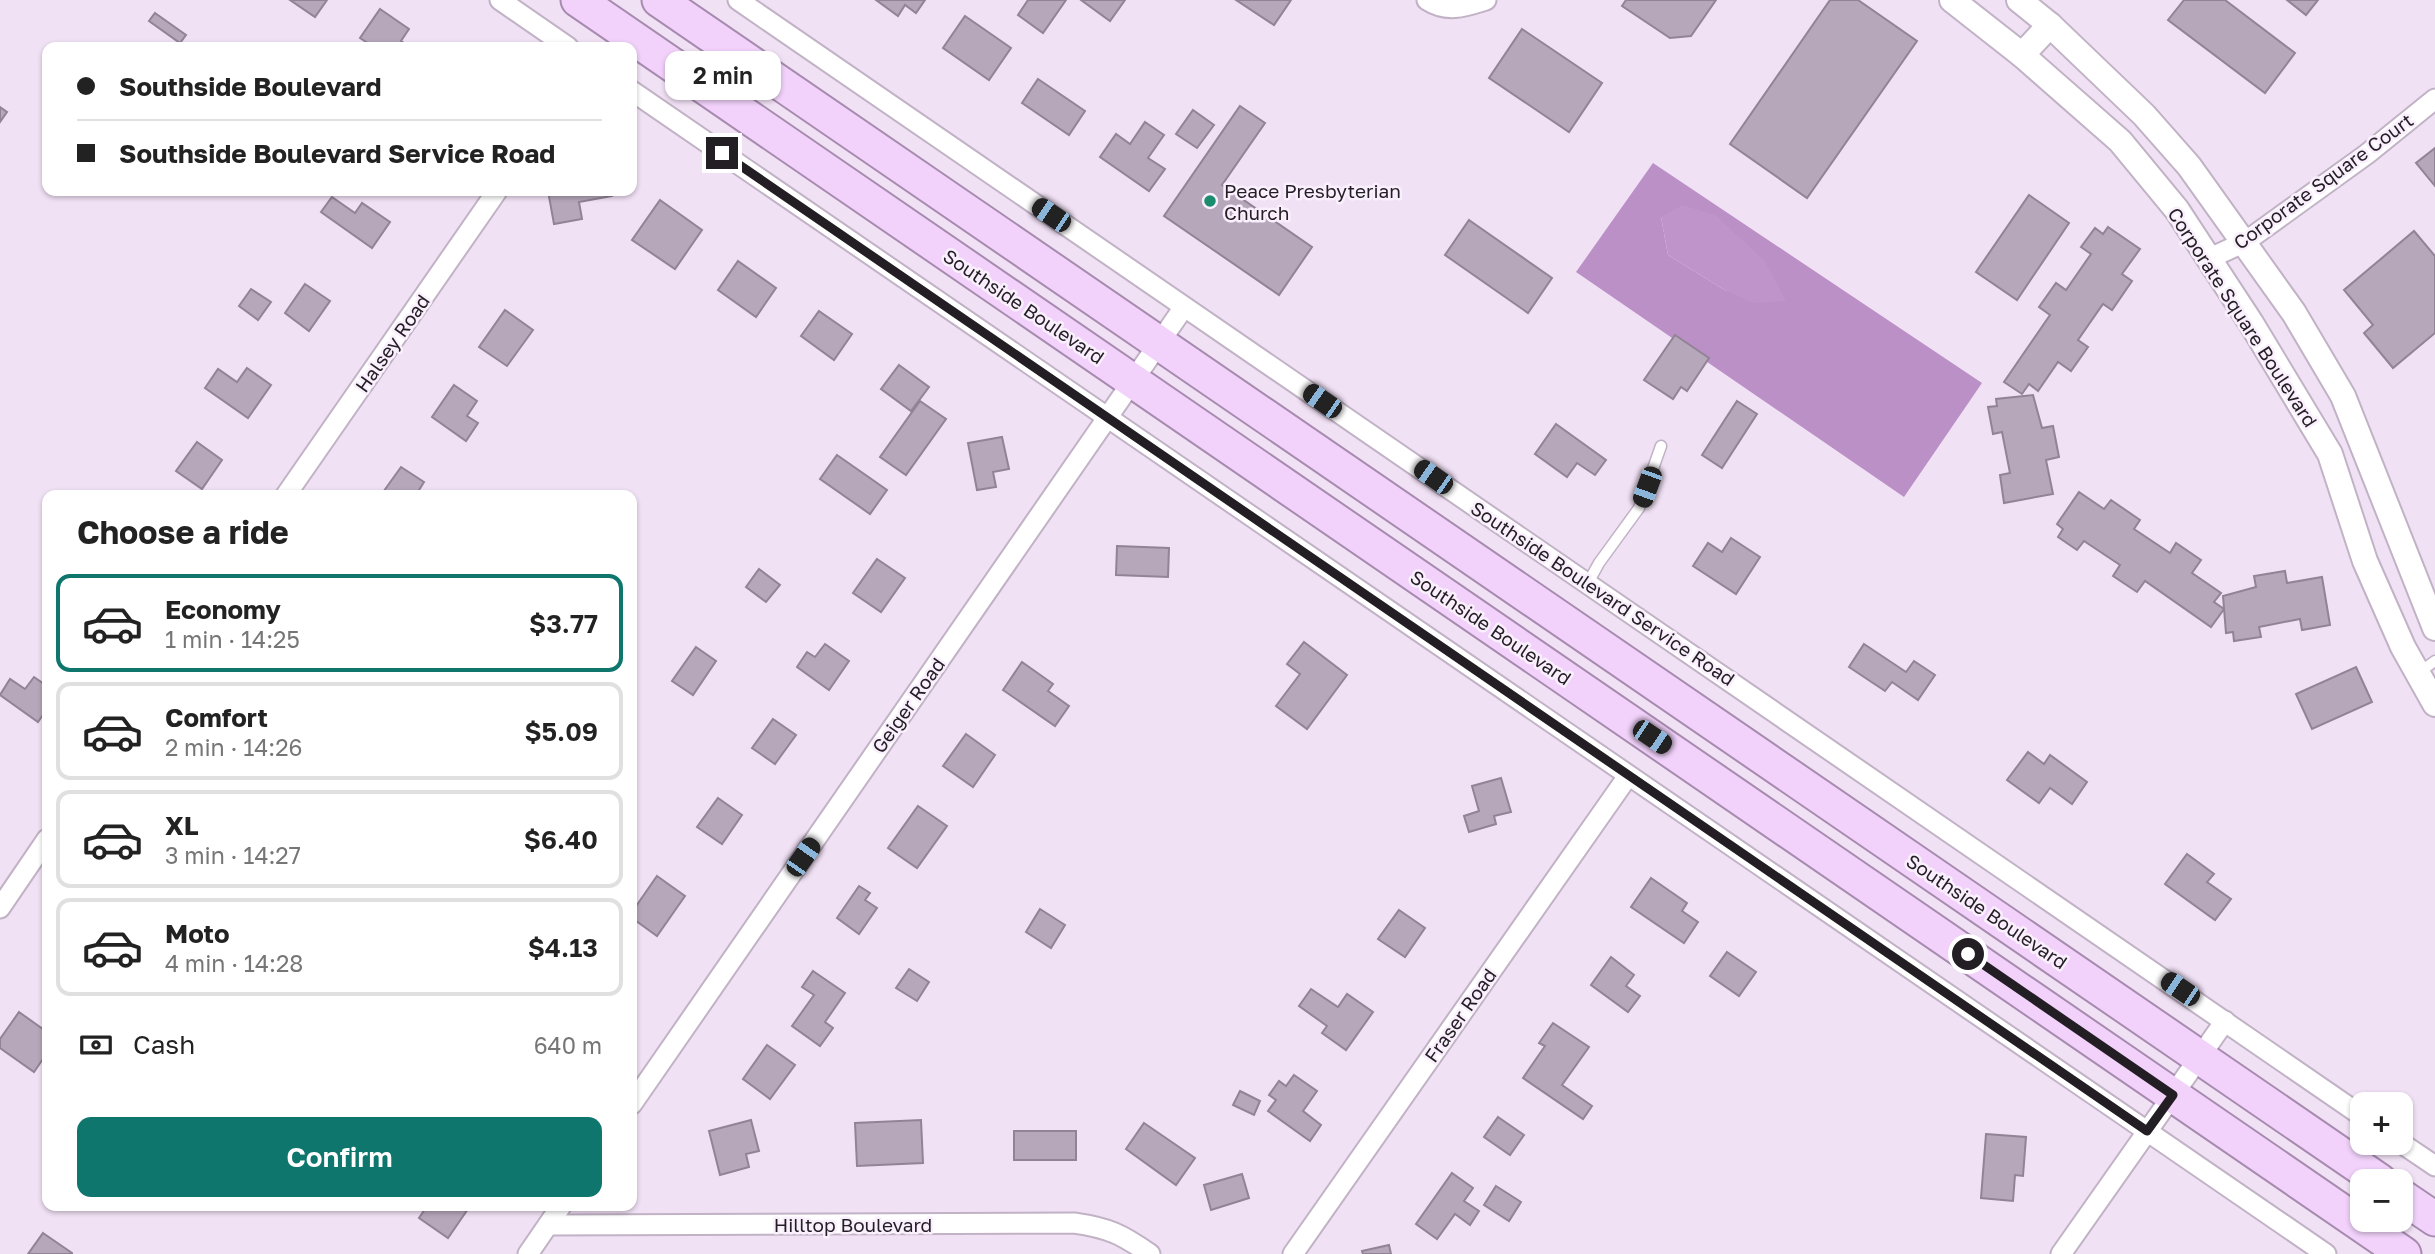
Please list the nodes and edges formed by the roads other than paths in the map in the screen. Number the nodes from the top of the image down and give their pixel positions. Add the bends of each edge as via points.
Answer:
1 (500, 0) edge
2 (578, 0) edge
3 (659, 0) edge
4 (738, 0) edge
5 (1427, 0) edge
6 (1486, 0) edge
7 (1952, 0) edge
8 (2019, 0) edge
9 (2050, 25) junction
10 (561, 42) edge
11 (2022, 55) junction
12 (637, 94) edge
13 (2435, 99) edge
14 (494, 196) edge
15 (2245, 242) junction
16 (2208, 259) junction
17 (1184, 307) junction
18 (1158, 344) junction
19 (1132, 381) junction
20 (1107, 417) junction
21 (1661, 446) dead end
22 (289, 490) edge
23 (1588, 583) junction
24 (2435, 628) edge
25 (2426, 667) edge
26 (2435, 704) edge
27 (1628, 776) junction
28 (42, 846) edge
29 (0, 908) edge
30 (2225, 1021) junction
31 (2199, 1057) junction
32 (2173, 1095) junction
33 (637, 1097) edge
34 (2350, 1108) edge
35 (2147, 1131) junction
36 (2413, 1151) edge
37 (2435, 1166) edge
38 (2362, 1169) edge
39 (2413, 1204) edge
40 (558, 1211) edge
41 (2435, 1219) edge
42 (548, 1225) junction
43 (528, 1254) edge
44 (1150, 1254) edge
45 (1293, 1254) edge
46 (2061, 1254) edge
47 (2326, 1254) edge
48 (2404, 1254) edge

1 - 10 street
2 - 19 highway, Southside Boulevard
3 - 18 highway, Southside Boulevard
4 - 17 street, Southside Boulevard Service Road
5 - 6 street via 1440,8 1463,8
7 - 11 street, Corporate Square Boulevard
8 - 9 street, Corporate Square Boulevard
9 - 11 street
9 - 15 street, Corporate Square Boulevard via 2144,115
11 - 16 street, Corporate Square Boulevard via 2120,141 2177,210
12 - 20 street
13 - 15 street, Corporate Square Court
14 - 22 street, Halsey Road
15 - 16 street, Corporate Square Court
15 - 24 street, Corporate Square Boulevard via 2343,396
16 - 25 street, Corporate Square Boulevard via 2286,377 2330,454 2365,561 2403,647
17 - 18 street, Geiger Road
17 - 23 street, Southside Boulevard Service Road
18 - 19 street, Geiger Road
18 - 31 highway, Southside Boulevard
19 - 20 street, Geiger Road
19 - 32 highway, Southside Boulevard
20 - 27 street
20 - 33 street, Geiger Road
21 - 23 lane via 1639,508
23 - 30 street, Southside Boulevard Service Road
25 - 26 street, Corporate Square Boulevard
27 - 35 street
27 - 45 street, Fraser Road
28 - 29 street
30 - 31 street
30 - 34 street, Southside Boulevard Service Road
31 - 32 street
31 - 38 highway, Southside Boulevard
32 - 35 street
32 - 48 highway, Southside Boulevard
35 - 46 street
35 - 47 street
36 - 37 street
39 - 41 highway
40 - 42 street
42 - 43 street
42 - 44 street, Hilltop Boulevard via 1074,1223 1103,1227

